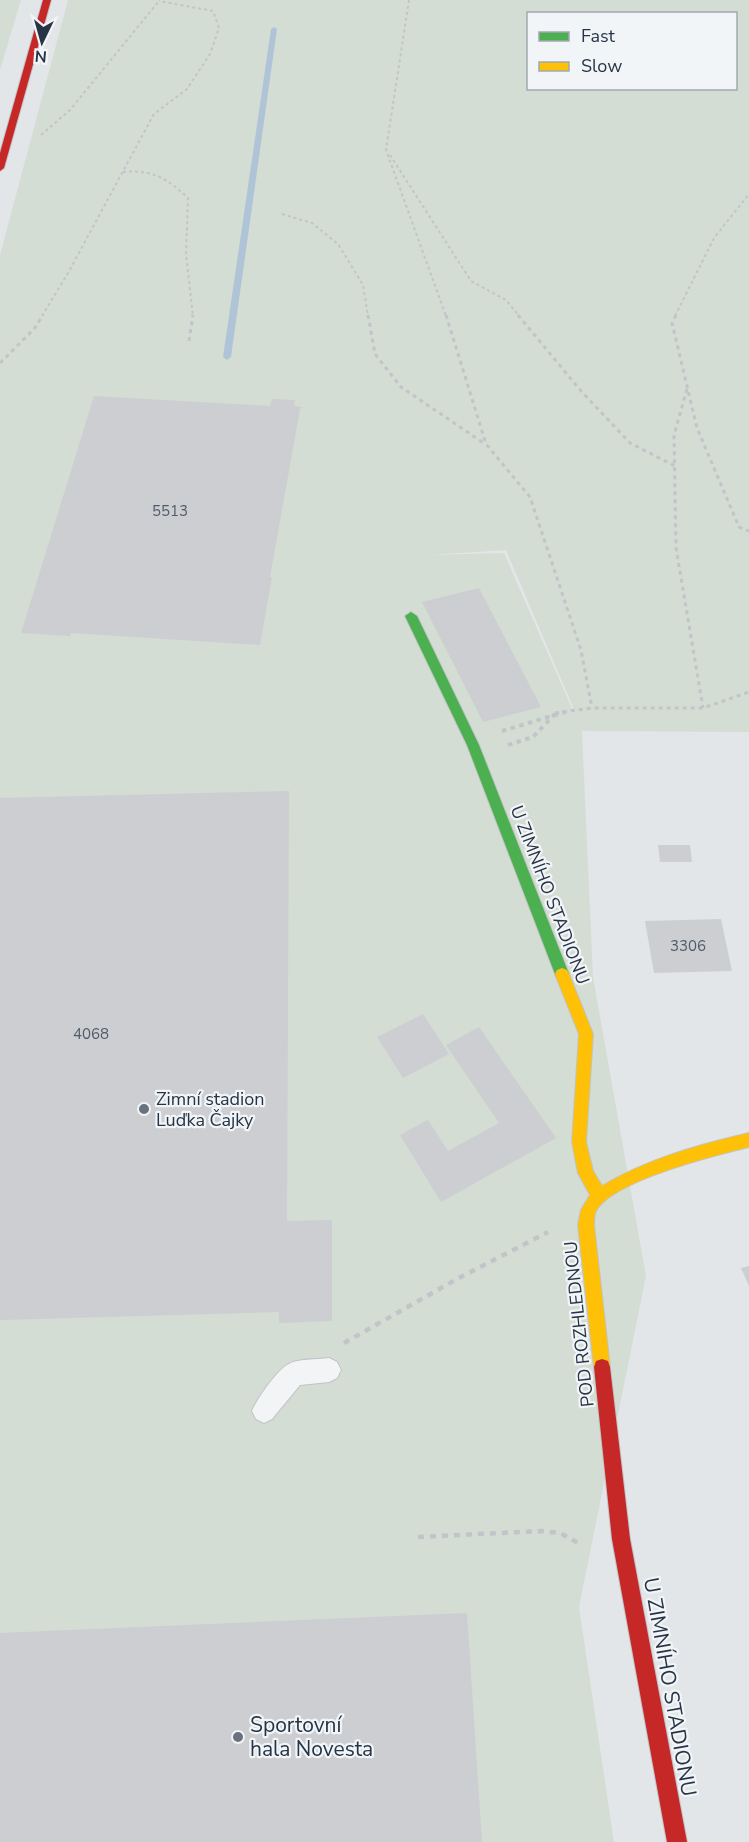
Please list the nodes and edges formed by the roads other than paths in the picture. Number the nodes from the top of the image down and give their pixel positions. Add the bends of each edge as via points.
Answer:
1 (47, 0) edge
2 (0, 168) edge
3 (411, 616) dead end
4 (749, 1140) edge
5 (600, 1198) junction
6 (329, 1370) road end
7 (264, 1411) dead end
8 (621, 1539) joint
9 (677, 1842) edge

1 - 2 street
3 - 5 street, U ZIMNÍHO STADIONU via 480,752 586,1034 579,1142 586,1173
4 - 5 street via 648,1172
5 - 8 street, POD ROZHLEDNOU via 588,1211 586,1239
6 - 7 lane via 294,1374
8 - 9 street, U ZIMNÍHO STADIONU

